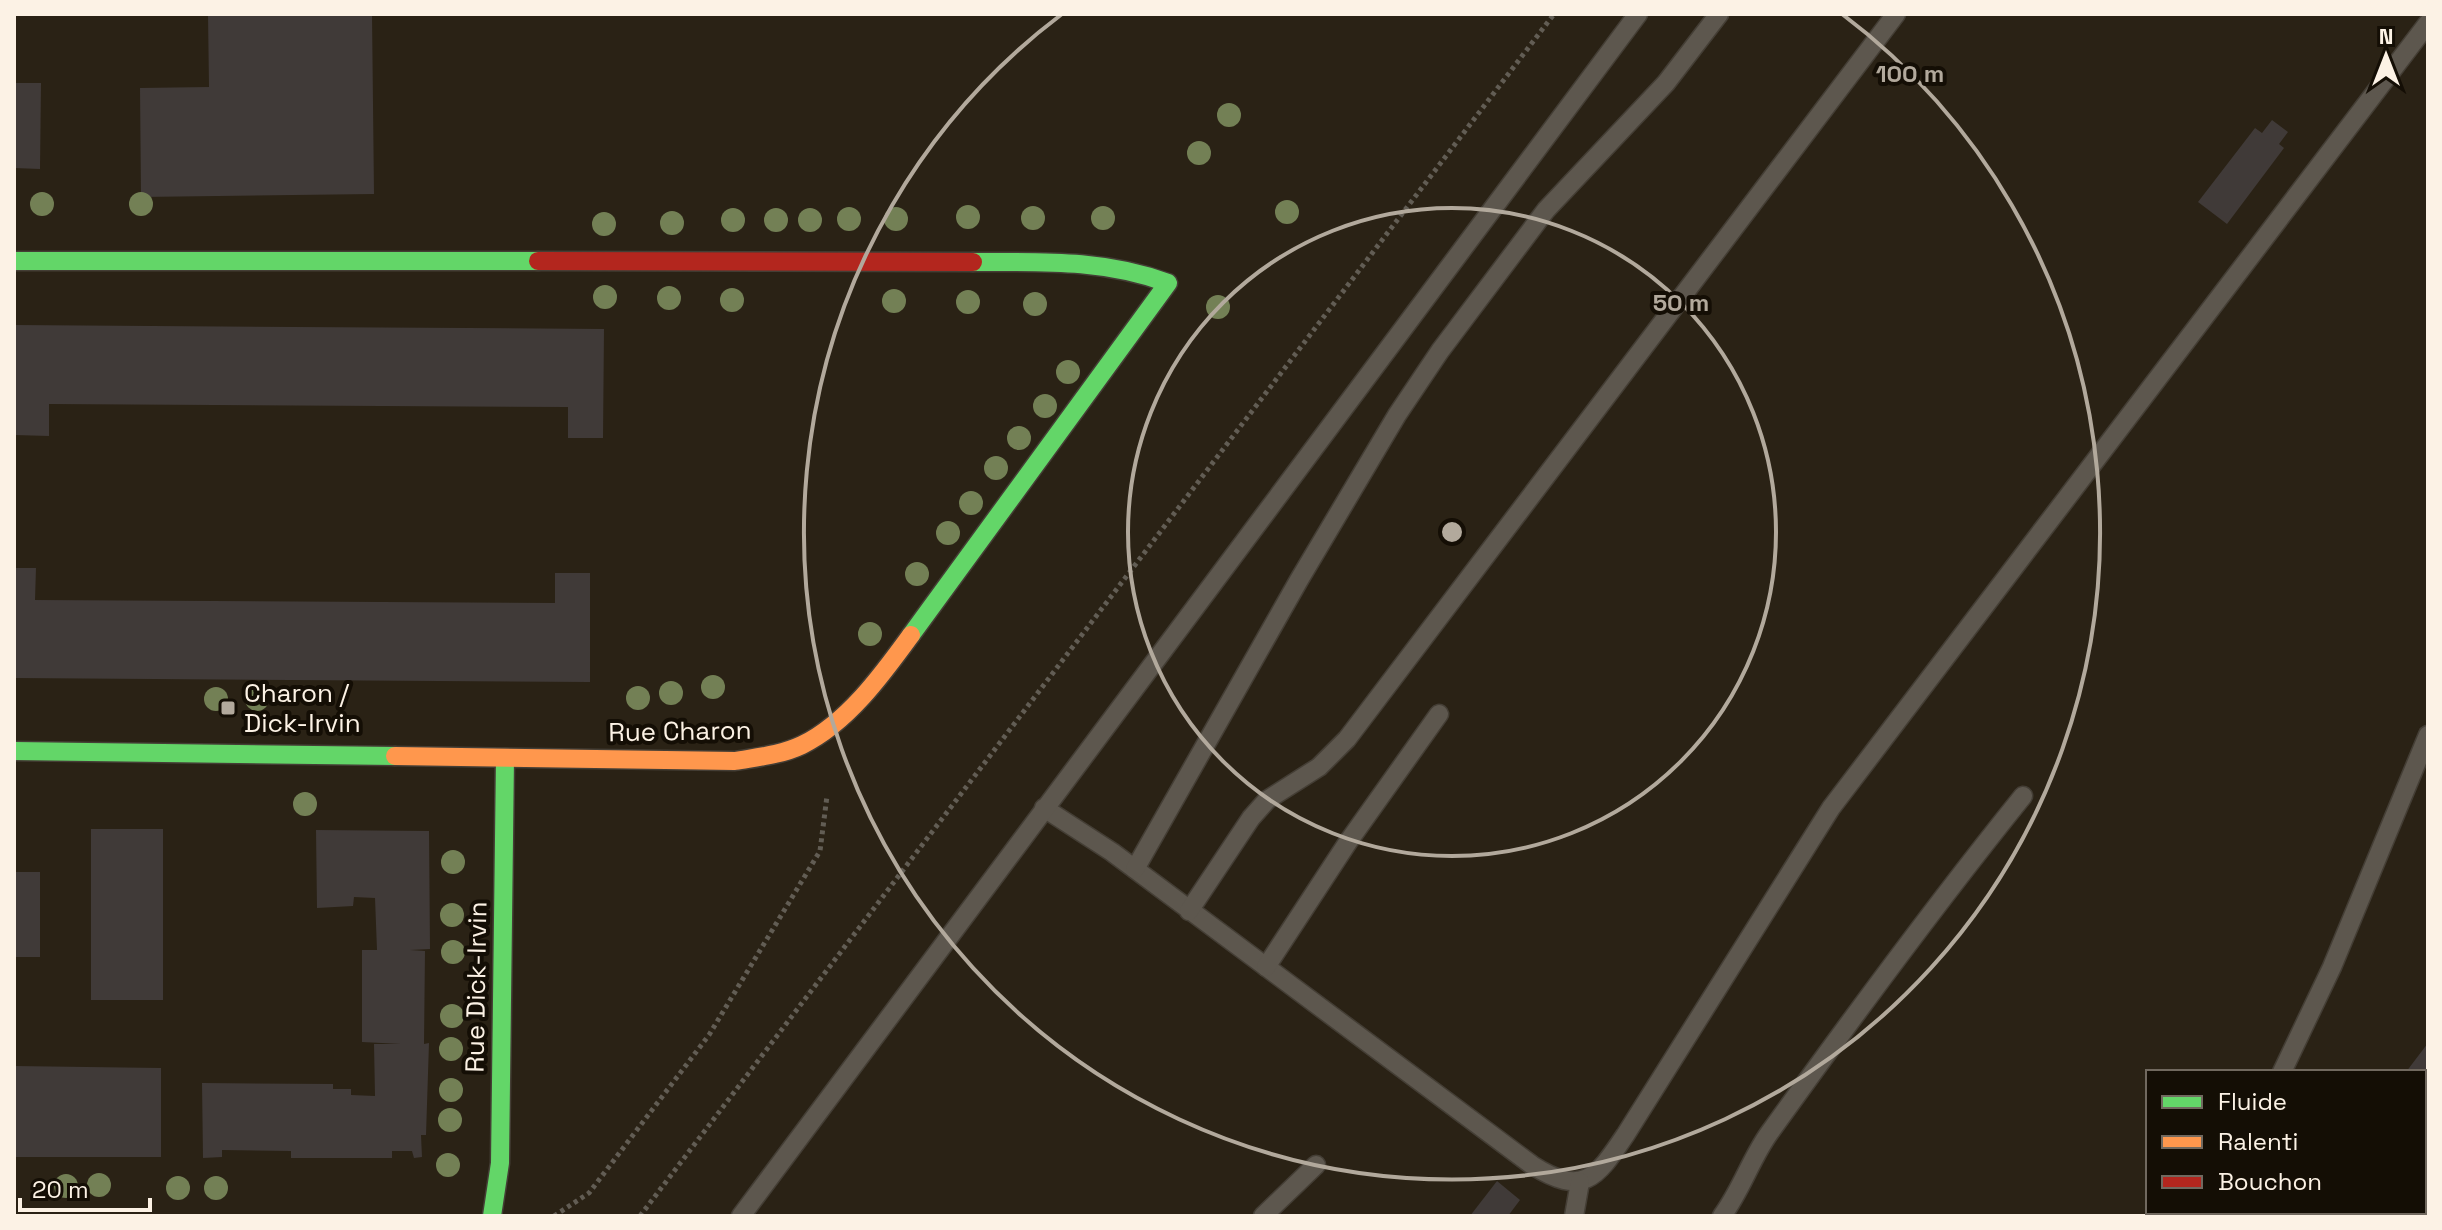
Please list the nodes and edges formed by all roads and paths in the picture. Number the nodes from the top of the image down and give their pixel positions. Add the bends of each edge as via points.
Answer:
1 (1554, 14) edge
2 (1638, 14) edge
3 (1719, 14) edge
4 (1896, 14) edge
5 (2428, 23) edge
6 (14, 261) edge
7 (1439, 714) dead end
8 (2428, 735) edge
9 (14, 751) edge
10 (505, 758) junction
11 (2423, 762) edge
12 (827, 796) dead end
13 (2023, 796) dead end
14 (1044, 808) junction
15 (1135, 869) junction
16 (1189, 911) junction
17 (1266, 967) junction
18 (2283, 1070) edge
19 (1316, 1165) dead end
20 (1580, 1182) junction
21 (492, 1216) edge
22 (554, 1216) edge
23 (640, 1216) edge
24 (741, 1216) edge
25 (1263, 1216) edge
26 (1574, 1216) edge
27 (1722, 1216) edge

1 - 23 path
2 - 14 lane
3 - 15 lane via 1666,83 1546,210 1440,351 1299,580
4 - 16 lane via 1347,739 1319,767 1267,800
5 - 20 lane via 1861,767 1798,855 1610,1158 1594,1176
6 - 10 street, Rue Charon via 1074,262 1131,269 1168,283 893,660 815,739 785,752 735,761
7 - 17 lane
8 - 11 lane
9 - 10 street, Rue Charon
10 - 21 street, Rue Dick-Irvin via 500,1163
11 - 18 lane
12 - 22 path via 820,851 709,1035 589,1193
13 - 27 lane via 1939,900 1768,1135 1741,1191
14 - 15 lane
14 - 24 lane
15 - 16 lane
16 - 17 lane
17 - 20 lane via 1532,1165
19 - 25 lane
20 - 26 lane

